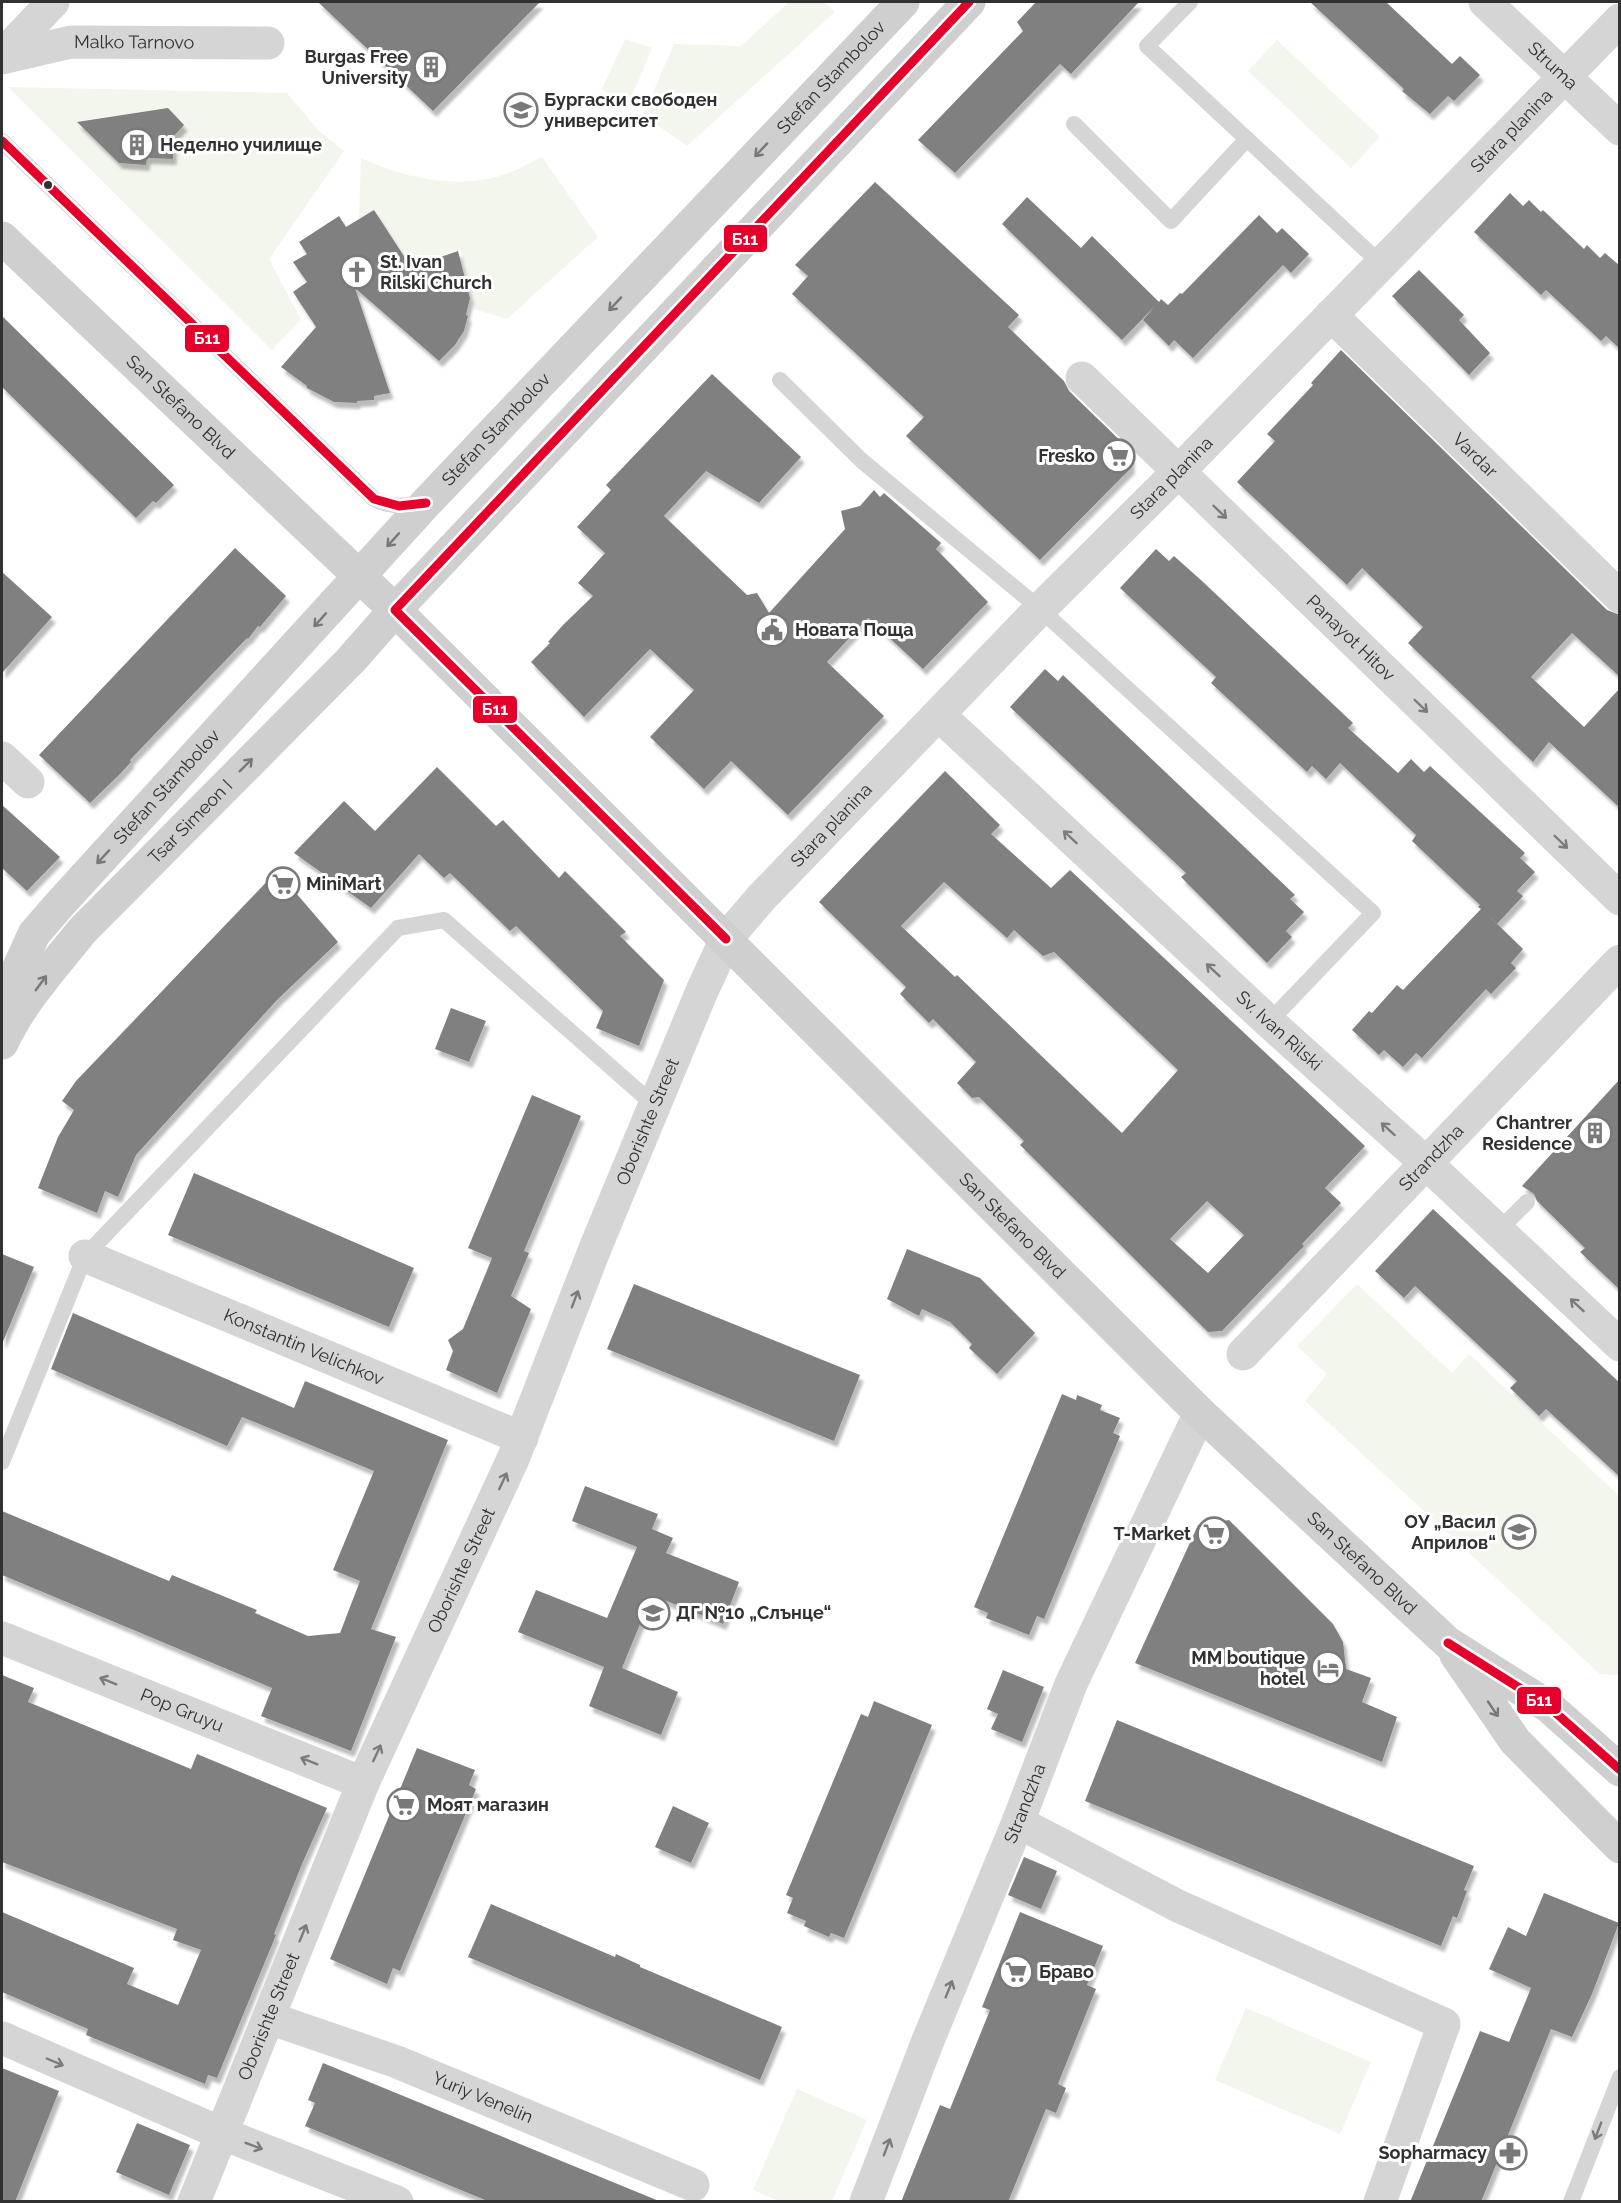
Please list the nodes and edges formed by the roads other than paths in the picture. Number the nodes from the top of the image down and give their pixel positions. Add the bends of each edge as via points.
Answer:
1 (53, 2) edge
2 (903, 2) edge
3 (969, 2) edge
4 (1190, 2) edge
5 (1485, 2) edge
6 (1620, 20) edge
7 (268, 43) dead end
8 (2, 57) edge
9 (1564, 76) junction
10 (1074, 124) dead end
11 (1620, 129) edge
12 (1247, 139) junction
13 (2, 141) edge
14 (2, 238) edge
15 (1380, 263) junction
16 (1331, 315) junction
17 (1082, 378) dead end
18 (780, 380) dead end
19 (1178, 472) junction
20 (426, 503) junction
21 (359, 577) junction
22 (1620, 597) edge
23 (1040, 609) junction
24 (395, 610) junction
25 (939, 715) junction
26 (2, 758) edge
27 (28, 782) dead end
28 (1619, 898) edge
29 (726, 939) junction
30 (1620, 961) edge
31 (8, 986) edge
32 (1269, 1022) junction
33 (4, 1037) edge
34 (654, 1105) junction
35 (1427, 1164) junction
36 (1527, 1202) dead end
37 (1498, 1231) junction
38 (85, 1256) junction
39 (1620, 1345) edge
40 (1243, 1354) dead end
41 (1200, 1413) junction
42 (522, 1438) junction
43 (2, 1462) edge
44 (2, 1638) edge
45 (1448, 1643) junction
46 (1548, 1706) junction
47 (1620, 1740) edge
48 (1620, 1770) edge
49 (363, 1783) junction
50 (1018, 1822) junction
51 (1620, 1847) edge
52 (269, 2018) junction
53 (2, 2038) edge
54 (1620, 2077) edge
55 (223, 2134) junction
56 (693, 2185) dead end
57 (194, 2202) edge
58 (397, 2202) edge
59 (866, 2202) edge
60 (1380, 2202) edge
61 (1571, 2202) edge

1 - 8 street
2 -> 20 main road, Stefan Stambolov
3 - 24 main road
4 - 12 lane via 1148,46
5 - 9 street, Struma
6 - 9 street, Stara planina
7 - 8 street, Malko Tarnovo via 71,42
9 - 11 street, Struma
9 - 15 street, Stara planina
10 - 12 lane via 1171,221
12 - 15 lane
13 - 20 lane via 374,499 390,506
14 - 21 main road, San Stefano Blvd
15 - 16 street, Stara planina
16 - 19 street, Stara planina
16 - 22 street, Vardar
17 - 19 street, Panayot Hitov
18 - 23 lane via 861,460
19 - 23 street, Stara planina
19 -> 28 street, Panayot Hitov
20 -> 21 main road, Stefan Stambolov
21 - 24 main road, San Stefano Blvd
21 -> 31 main road, Stefan Stambolov via 46,919 34,934
23 - 25 street, Stara planina
23 - 32 lane via 1373,913
24 - 29 main road, San Stefano Blvd
33 -> 24 main road, Tsar Simeon I via 82,931 350,661
25 - 29 street, Stara planina
32 -> 25 street, Sv. Ivan Rilski
26 - 27 street
29 - 34 street, Oborishte Street
29 - 41 main road, San Stefano Blvd
30 - 35 street, Strandzha
31 - 33 main road, Stefan Stambolov
35 -> 32 street, Sv. Ivan Rilski
34 - 38 lane via 444,920 398,928
42 -> 34 street, Oborishte Street
35 - 37 street, Sv. Ivan Rilski
35 - 40 street, Strandzha
36 - 37 lane
39 -> 37 street, Sv. Ivan Rilski
38 - 42 street, Konstantin Velichkov
38 - 43 lane
41 - 45 main road, San Stefano Blvd
41 - 50 street, Strandzha via 1071,1684
49 -> 42 street, Oborishte Street
49 -> 44 street, Pop Gruyu
45 - 46 main road
45 -> 51 main road, San Stefano Blvd via 1515,1741
46 - 47 main road
46 - 48 main road
52 -> 49 street, Oborishte Street
59 -> 50 street, Strandzha
50 - 60 street via 1178,1906 1444,2024
52 - 55 street, Oborishte Street
52 - 56 street, Yuriy Venelin via 397,2062
53 -> 55 street
54 -> 61 lane
55 - 57 street, Oborishte Street
55 -> 58 street

